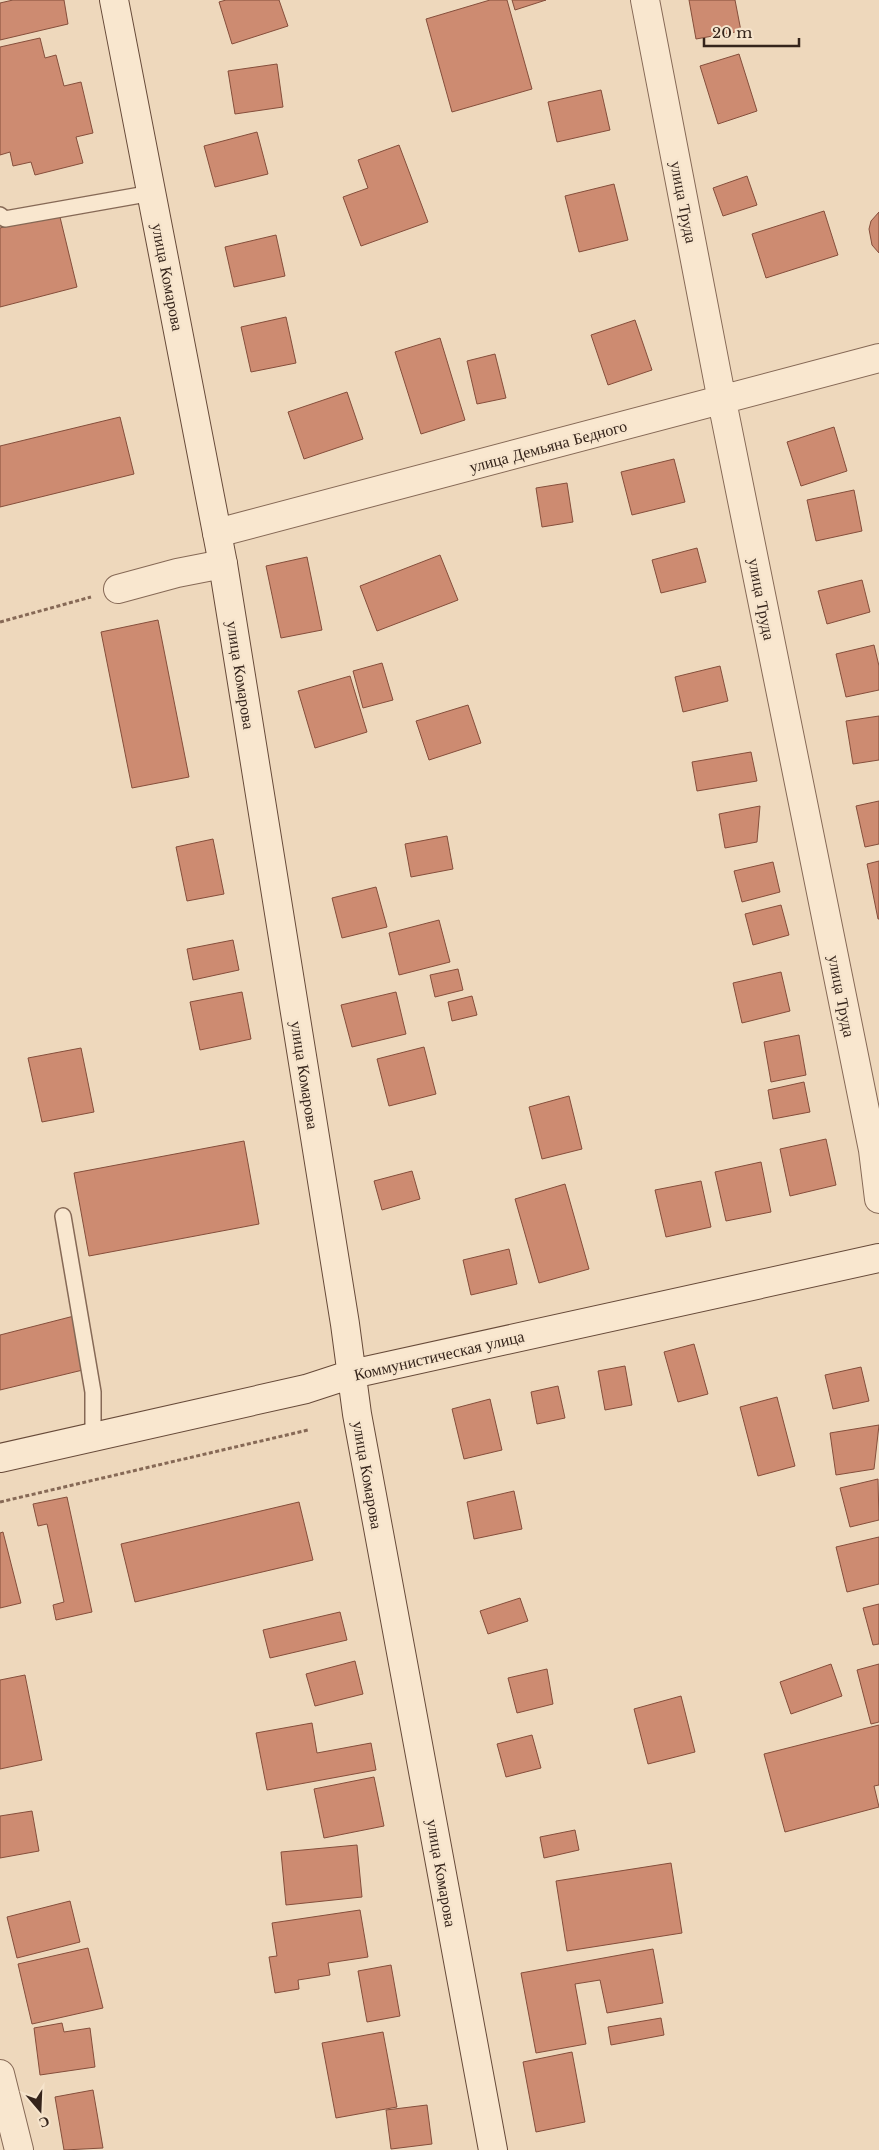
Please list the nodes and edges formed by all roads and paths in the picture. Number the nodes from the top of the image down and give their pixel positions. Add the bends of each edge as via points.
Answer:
1 (114, 0) edge
2 (645, 0) edge
3 (152, 193) junction
4 (0, 215) edge
5 (879, 358) edge
6 (722, 401) junction
7 (217, 533) junction
8 (223, 564) junction
9 (118, 589) joint
10 (0, 622) edge
11 (879, 1199) edge
12 (63, 1216) dead end
13 (879, 1258) edge
14 (352, 1374) junction
15 (308, 1430) dead end
16 (93, 1436) junction
17 (0, 1458) edge
18 (0, 1502) edge
19 (0, 2074) edge
20 (18, 2150) edge
21 (493, 2150) edge

1 - 3 main road, улица Комарова
2 - 6 main road, улица Труда
3 - 4 lane via 5,219
3 - 7 main road, улица Комарова
5 - 6 main road, улица Демьяна Бедного
6 - 7 main road, улица Демьяна Бедного
6 - 11 main road, улица Труда via 873,1150
7 - 8 main road, улица Комарова
8 - 9 main road
8 - 14 main road, улица Комарова
9 - 10 path
12 - 16 lane via 94,1392
13 - 14 main road, Коммунистическая улица
14 - 16 main road, Коммунистическая улица via 306,1389
14 - 21 main road, улица Комарова
15 - 18 path
16 - 17 main road, Коммунистическая улица
19 - 20 main road

